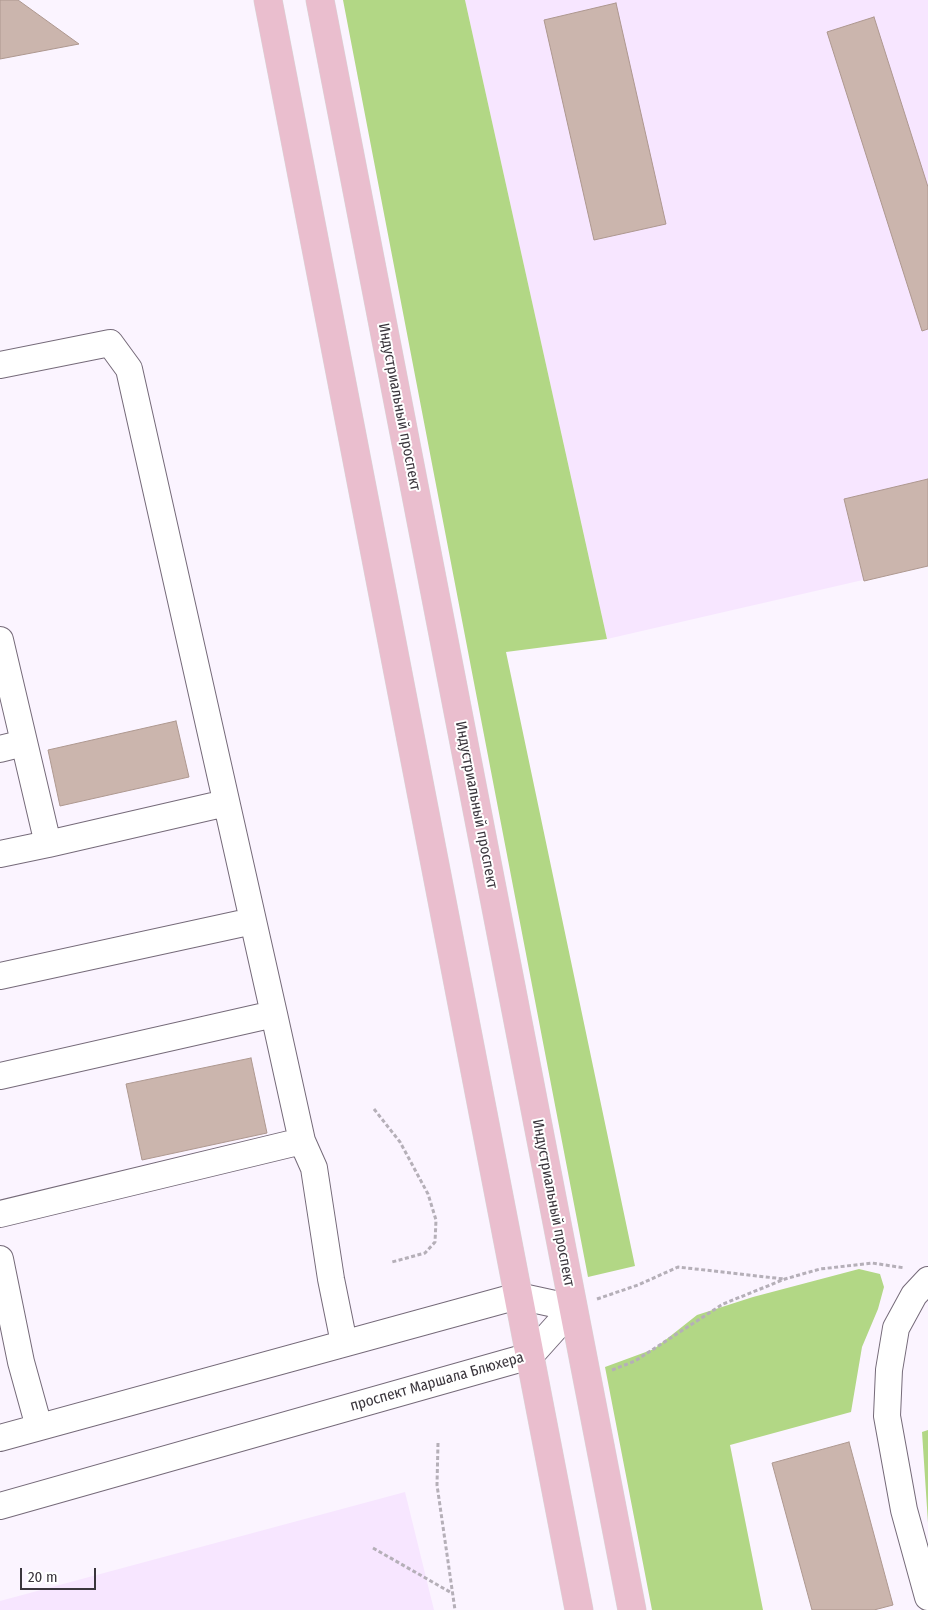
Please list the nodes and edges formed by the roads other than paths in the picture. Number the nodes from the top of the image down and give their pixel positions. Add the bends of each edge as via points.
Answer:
1 (268, 0) edge
2 (320, 0) edge
3 (0, 366) edge
4 (0, 640) edge
5 (12, 746) edge
6 (226, 803) junction
7 (48, 844) junction
8 (0, 854) edge
9 (253, 921) junction
10 (0, 976) edge
11 (274, 1014) junction
12 (0, 1076) edge
13 (302, 1141) junction
14 (0, 1214) edge
15 (1, 1269) edge
16 (920, 1274) edge
17 (518, 1296) junction
18 (573, 1308) junction
19 (344, 1343) junction
20 (530, 1356) junction
21 (39, 1427) junction
22 (0, 1438) edge
23 (0, 1506) edge
24 (928, 1597) edge
25 (579, 1610) edge
26 (632, 1610) edge

1 - 17 main road
2 - 18 main road, Индустриальный проспект
3 - 6 street via 110,343 129,369
4 - 5 street
5 - 7 street
6 - 7 street
6 - 9 street
7 - 8 street
9 - 10 street
9 - 11 street
11 - 12 street
11 - 13 street
13 - 14 street
13 - 19 street via 314,1168
15 - 21 street
16 - 24 street via 914,1295 896,1328 889,1370 887,1416 904,1510
17 - 18 street
17 - 19 street
17 - 20 main road
18 - 20 street, проспект Маршала Блюхера
18 - 26 main road, Индустриальный проспект
19 - 21 street
20 - 23 street, проспект Маршала Блюхера
20 - 25 main road
21 - 22 street

